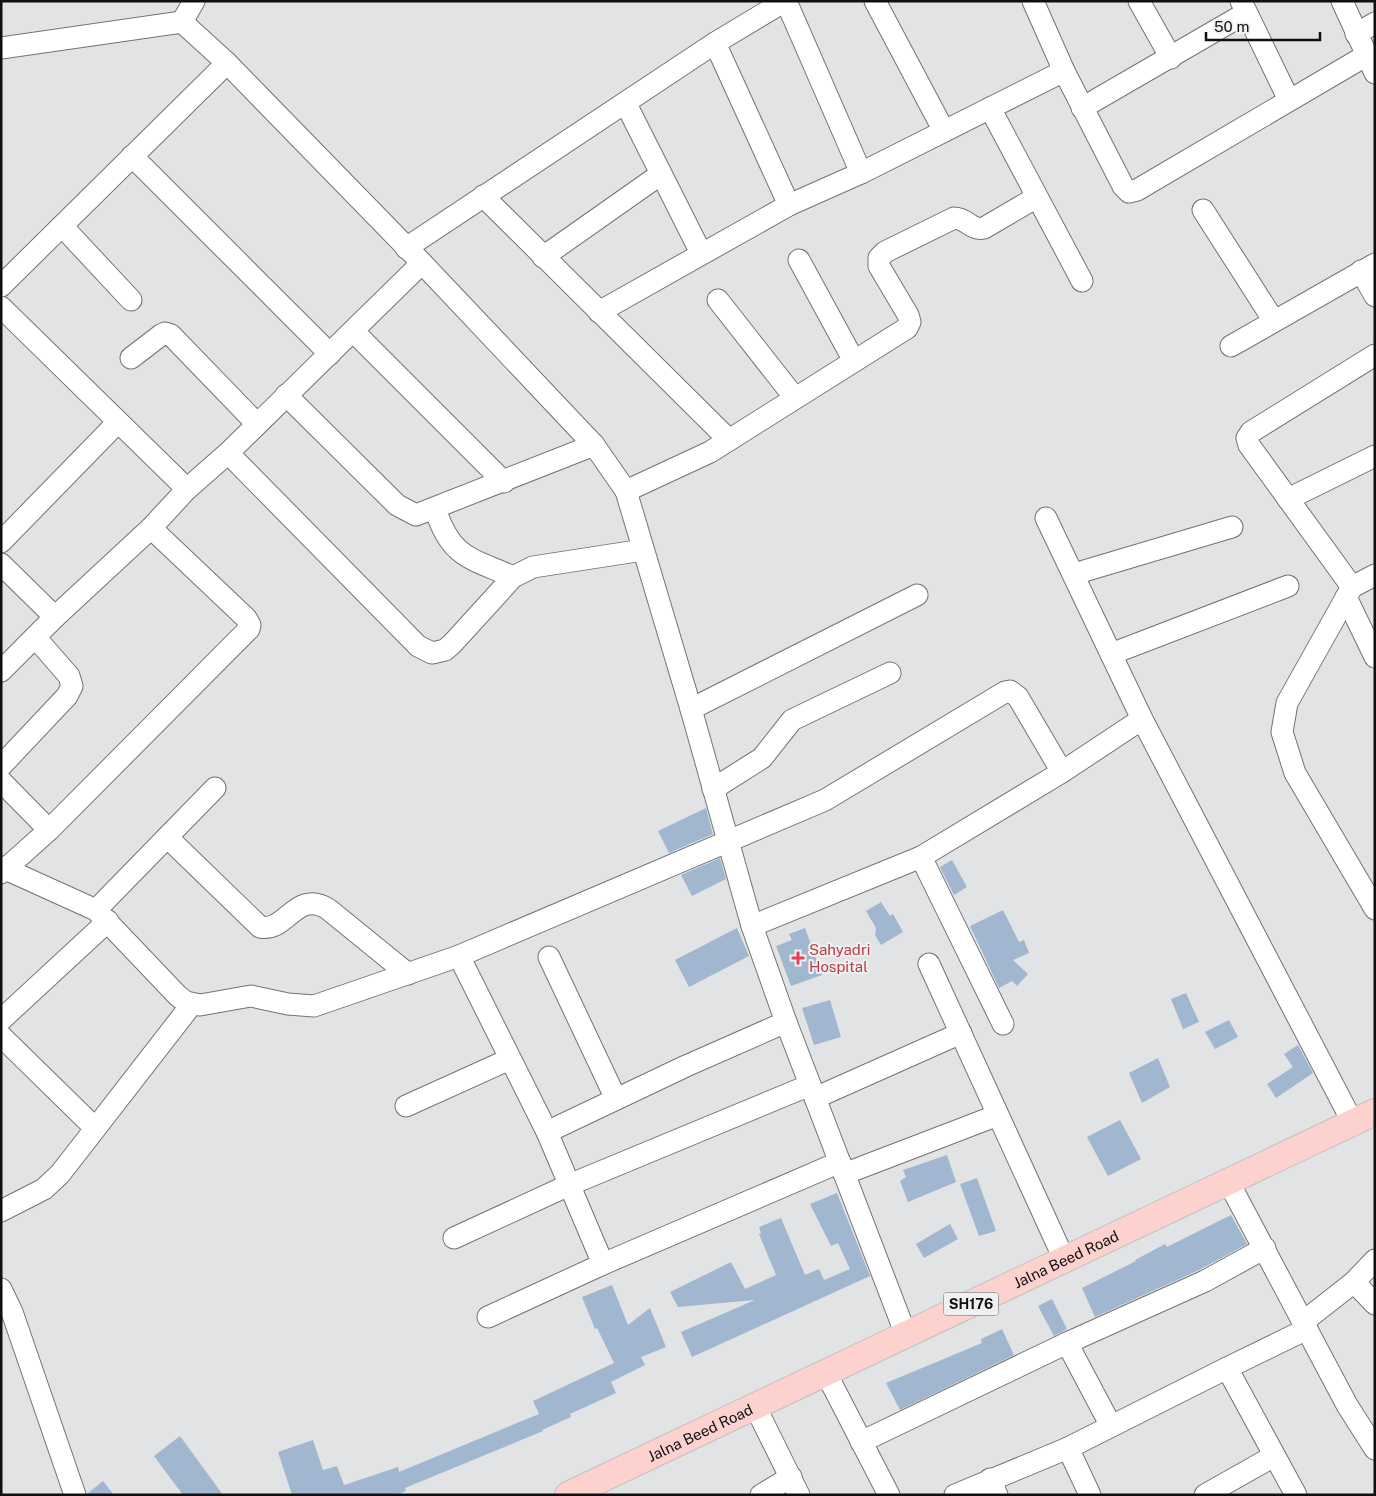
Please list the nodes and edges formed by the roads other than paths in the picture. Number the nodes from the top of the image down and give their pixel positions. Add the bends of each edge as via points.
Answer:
1 (194, 1) edge
2 (786, 1) edge
3 (875, 1) edge
4 (1033, 1) edge
5 (1139, 1) edge
6 (1342, 1) edge
7 (1244, 7) edge
8 (182, 22) junction
9 (1375, 23) edge
10 (1356, 34) junction
11 (715, 43) junction
12 (1, 48) edge
13 (1170, 58) junction
14 (227, 63) junction
15 (1371, 64) edge
16 (1064, 71) junction
17 (1289, 100) junction
18 (626, 104) junction
19 (990, 108) junction
20 (1082, 108) junction
21 (944, 131) junction
22 (132, 156) junction
23 (861, 173) junction
24 (661, 174) junction
25 (483, 196) junction
26 (1037, 197) junction
27 (789, 205) junction
28 (1203, 210) dead end
29 (62, 226) junction
30 (406, 248) junction
31 (701, 253) junction
32 (543, 257) junction
33 (799, 260) dead end
34 (422, 263) junction
35 (1368, 267) edge
36 (1082, 281) dead end
37 (1, 286) edge
38 (1375, 296) edge
39 (131, 300) dead end
40 (718, 300) dead end
41 (1, 307) edge
42 (599, 312) junction
43 (1274, 321) junction
44 (353, 331) junction
45 (1231, 346) dead end
46 (330, 354) junction
47 (1375, 355) edge
48 (131, 358) dead end
49 (854, 361) junction
50 (286, 395) junction
51 (795, 398) junction
52 (118, 422) junction
53 (256, 424) junction
54 (729, 440) junction
55 (594, 445) junction
56 (228, 452) junction
57 (1375, 456) edge
58 (504, 482) junction
59 (187, 489) junction
60 (626, 491) junction
61 (1288, 500) junction
62 (435, 509) junction
63 (1046, 518) dead end
64 (1232, 527) dead end
65 (151, 528) junction
66 (1, 542) edge
67 (643, 550) junction
68 (1, 564) edge
69 (1074, 574) junction
70 (1375, 575) edge
71 (513, 577) junction
72 (1288, 586) dead end
73 (1349, 592) junction
74 (916, 595) dead end
75 (55, 616) junction
76 (35, 637) junction
77 (1111, 654) junction
78 (1375, 657) edge
79 (1, 671) edge
80 (890, 673) dead end
81 (691, 709) junction
82 (1142, 719) junction
83 (1, 766) edge
84 (1062, 772) junction
85 (1, 781) edge
86 (214, 788) dead end
87 (713, 788) junction
88 (49, 830) junction
89 (167, 837) junction
90 (728, 843) junction
91 (921, 857) junction
92 (2, 870) edge
93 (1375, 909) edge
94 (102, 916) junction
95 (752, 926) junction
96 (459, 956) junction
97 (548, 957) dead end
98 (929, 964) dead end
99 (408, 974) junction
100 (192, 1004) junction
101 (1, 1020) edge
102 (786, 1022) junction
103 (1003, 1024) dead end
104 (961, 1033) junction
105 (1, 1036) edge
106 (510, 1059) junction
107 (813, 1091) junction
108 (616, 1099) junction
109 (406, 1106) dead end
110 (998, 1115) junction
111 (1364, 1117) edge
112 (95, 1128) junction
113 (547, 1132) junction
114 (842, 1168) junction
115 (1228, 1182) junction
116 (569, 1185) junction
117 (1, 1211) edge
118 (454, 1238) dead end
119 (1266, 1248) junction
120 (1064, 1259) junction
121 (1375, 1260) edge
122 (603, 1264) junction
123 (1354, 1282) junction
124 (1, 1289) edge
125 (1375, 1304) edge
126 (488, 1317) dead end
127 (1305, 1325) junction
128 (906, 1335) junction
129 (1068, 1343) junction
130 (1227, 1368) junction
131 (826, 1372) junction
132 (755, 1406) junction
133 (1111, 1426) junction
134 (861, 1442) junction
135 (1068, 1448) junction
136 (1375, 1449) edge
137 (1274, 1456) junction
138 (795, 1486) edge
139 (994, 1487) edge
140 (75, 1495) edge
141 (568, 1495) edge
142 (761, 1495) edge
143 (889, 1495) edge
144 (955, 1495) edge
145 (1090, 1495) edge
146 (1205, 1495) edge
147 (1296, 1495) edge

1 - 8 street
2 - 11 street
2 - 23 street
3 - 21 street
4 - 16 street
5 - 13 street
6 - 10 street
7 - 13 street
7 - 17 street
8 - 12 street
8 - 14 street
9 - 10 street
10 - 15 street
11 - 18 street
11 - 27 street
13 - 20 street
14 - 22 street
14 - 30 street
15 - 17 street
16 - 19 street
16 - 20 street
17 - 20 street via 1133,192 1123,186
18 - 24 street
18 - 25 street
19 - 21 street
19 - 26 street
21 - 23 street
22 - 29 street
22 - 46 street
23 - 27 street
24 - 31 street
24 - 32 street
25 - 30 street
25 - 32 street
26 - 36 street
26 - 49 street via 984,228 975,228 962,218 954,218 882,254 879,266 908,315 910,325
27 - 31 street
28 - 43 street
29 - 37 street
29 - 39 street
30 - 34 street
31 - 42 street
32 - 42 street
33 - 49 street
34 - 44 street
34 - 55 street
35 - 38 street
35 - 43 street
40 - 51 street
41 - 52 street
42 - 54 street
43 - 45 street
44 - 46 street
44 - 58 street
46 - 50 street
47 - 61 street via 1249,434 1249,445
48 - 53 street via 161,335 171,335
49 - 51 street
50 - 53 street
50 - 62 street via 396,505 416,515
51 - 54 street
52 - 59 street
52 - 66 street
53 - 56 street
54 - 60 street
55 - 58 street
55 - 60 street
56 - 59 street
56 - 71 street via 426,652 438,653 452,644
57 - 61 street
58 - 62 street
59 - 65 street
60 - 67 street
61 - 73 street
62 - 71 street via 443,533 453,547
63 - 69 street
64 - 69 street
65 - 75 street
65 - 88 street via 246,618 249,629
67 - 71 street via 533,567
67 - 81 street
68 - 75 street
69 - 77 street
70 - 73 street
72 - 77 street
73 - 78 street
73 - 93 street via 1287,703 1282,732 1295,773
74 - 81 street
75 - 76 street
76 - 79 street
76 - 83 street via 69,676 72,686
77 - 82 street
80 - 87 street via 792,720 762,758
81 - 87 street
82 - 84 street
82 - 111 street
84 - 90 street via 1018,697 1015,693 1005,692 845,790
84 - 91 street
85 - 88 street
86 - 89 street
87 - 90 street
88 - 92 street
89 - 94 street
89 - 99 street via 260,927 268,927 305,904 316,903 328,909
90 - 95 street
90 - 96 street
91 - 95 street
91 - 103 street
92 - 94 street
94 - 100 street via 178,996
94 - 101 street
95 - 102 street
96 - 99 street
96 - 106 street
97 - 108 street
98 - 104 street
99 - 100 street via 314,1006 251,996
100 - 112 street
102 - 107 street
102 - 108 street
104 - 107 street
104 - 110 street
105 - 112 street
106 - 109 street
106 - 113 street
107 - 114 street
107 - 116 street
108 - 113 street
110 - 114 street
110 - 120 street
111 - 115 main road, Jalna Beed Road / SH176
112 - 117 street via 51,1183
113 - 116 street
114 - 122 street
114 - 128 street
115 - 119 street
115 - 120 main road, Jalna Beed Road / SH176
116 - 118 street
116 - 122 street
119 - 127 street
119 - 129 street via 1205,1281
120 - 128 main road, Jalna Beed Road / SH176
121 - 123 street
122 - 126 street
123 - 125 street
123 - 127 street
124 - 140 street via 12,1312
127 - 130 street
127 - 136 street
128 - 131 main road, Jalna Beed Road / SH176
129 - 133 street
129 - 134 street
130 - 133 street
130 - 137 street
131 - 132 main road, Jalna Beed Road / SH176
131 - 134 street
132 - 138 street
132 - 141 main road, Jalna Beed Road / SH176
133 - 135 street
134 - 143 street
135 - 139 street
135 - 145 street
137 - 146 street
137 - 147 street
138 - 142 street
139 - 144 street

